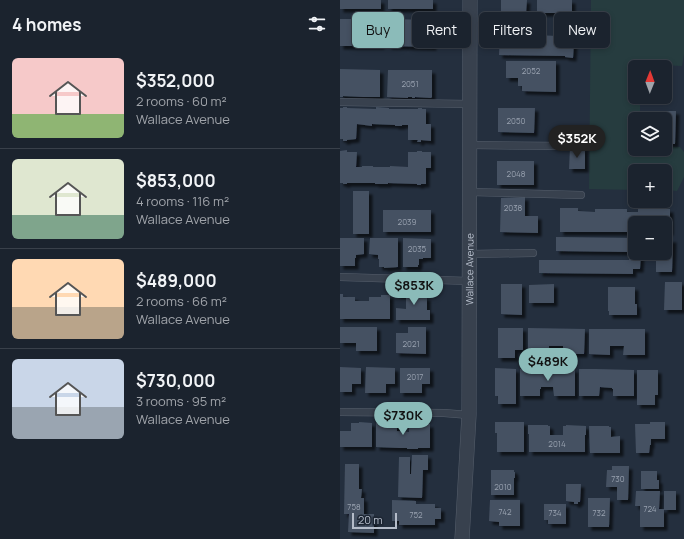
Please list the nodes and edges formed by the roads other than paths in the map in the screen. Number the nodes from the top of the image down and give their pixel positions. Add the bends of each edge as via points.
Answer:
1 (470, 0) edge
2 (340, 102) edge
3 (470, 104) junction
4 (470, 145) junction
5 (568, 146) dead end
6 (470, 192) junction
7 (581, 195) dead end
8 (533, 253) dead end
9 (470, 254) junction
10 (340, 277) edge
11 (470, 281) junction
12 (340, 412) edge
13 (469, 415) junction
14 (462, 539) edge

1 - 3 street, Wallace Avenue
2 - 3 lane
3 - 4 street, Wallace Avenue
4 - 5 lane
4 - 6 street, Wallace Avenue
6 - 7 lane
6 - 9 street, Wallace Avenue
8 - 9 lane
9 - 11 street, Wallace Avenue
10 - 11 lane
11 - 13 street, Wallace Avenue
12 - 13 lane
13 - 14 street, Wallace Avenue

